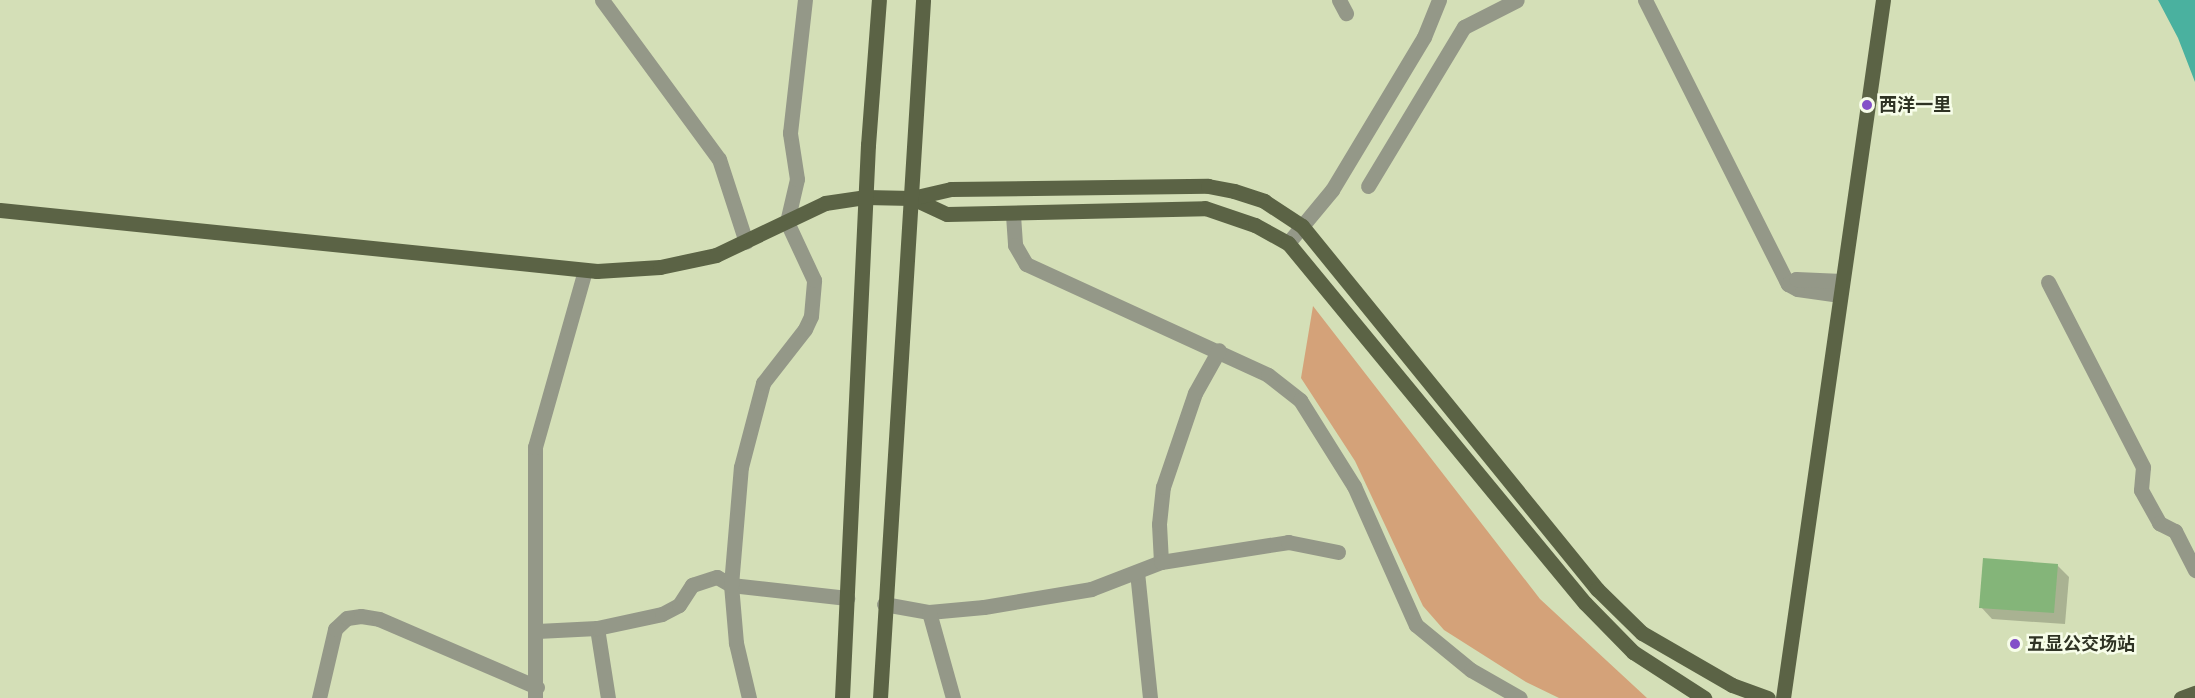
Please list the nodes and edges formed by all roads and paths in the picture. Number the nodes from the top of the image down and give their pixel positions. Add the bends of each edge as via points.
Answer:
1 (602, 0) edge
2 (806, 0) edge
3 (879, 0) edge
4 (923, 0) edge
5 (1439, 0) edge
6 (1517, 0) edge
7 (1645, 0) edge
8 (1882, 0) edge
9 (1368, 186) dead end
10 (865, 196) junction
11 (912, 198) junction
12 (0, 210) edge
13 (1013, 215) junction
14 (787, 222) junction
15 (1302, 226) junction
16 (746, 242) junction
17 (1288, 243) junction
18 (585, 270) junction
19 (2048, 282) dead end
20 (1841, 288) junction
21 (1219, 350) junction
22 (1338, 552) dead end
23 (1161, 562) junction
24 (2195, 570) edge
25 (1137, 572) junction
26 (731, 585) junction
27 (847, 598) junction
28 (884, 604) junction
29 (929, 612) junction
30 (597, 628) junction
31 (537, 631) junction
32 (536, 693) edge
33 (2195, 693) edge
34 (319, 698) edge
35 (608, 698) edge
36 (749, 698) edge
37 (842, 698) edge
38 (880, 698) edge
39 (953, 698) edge
40 (1150, 698) edge
41 (1520, 698) edge
42 (1704, 698) edge
43 (1768, 698) edge
44 (1783, 698) edge
45 (2181, 698) edge

1 - 16 street via 719,159
2 - 14 street via 790,133 797,179
3 - 10 main road
4 - 11 main road
5 - 15 street via 1424,37 1332,190
6 - 9 street via 1464,27
7 - 20 street via 1788,284 1797,290
8 - 20 main road
10 - 11 main road
10 - 14 main road via 825,202
10 - 27 main road
11 - 13 main road via 947,214
11 - 15 main road via 951,189 1208,186 1264,201
11 - 28 main road
12 - 18 main road
13 - 17 main road via 1205,208 1255,225
13 - 21 street via 1015,245 1026,264
14 - 16 main road
14 - 26 street via 814,280 811,316 763,383 741,467
15 - 17 street
15 - 43 main road via 1597,589 1642,633 1732,685
16 - 18 main road via 716,255 660,267
17 - 42 main road via 1585,603 1634,652
18 - 31 street via 535,447
19 - 24 street via 2143,467 2141,489 2159,523 2175,531
20 - 44 main road
21 - 23 street via 1195,393 1163,487 1159,524
21 - 41 street via 1268,375 1300,400 1354,486 1416,625 1471,670
22 - 23 street via 1288,542
23 - 25 street
25 - 29 street via 1090,589
25 - 40 street
26 - 27 street
26 - 30 street via 717,577 692,585 679,605 662,614
26 - 36 street via 736,643
27 - 37 main road
28 - 29 street
28 - 38 main road
29 - 39 street
30 - 31 street
30 - 35 street
31 - 32 street
32 - 34 street via 379,619 362,616 347,618 335,628
33 - 45 main road

